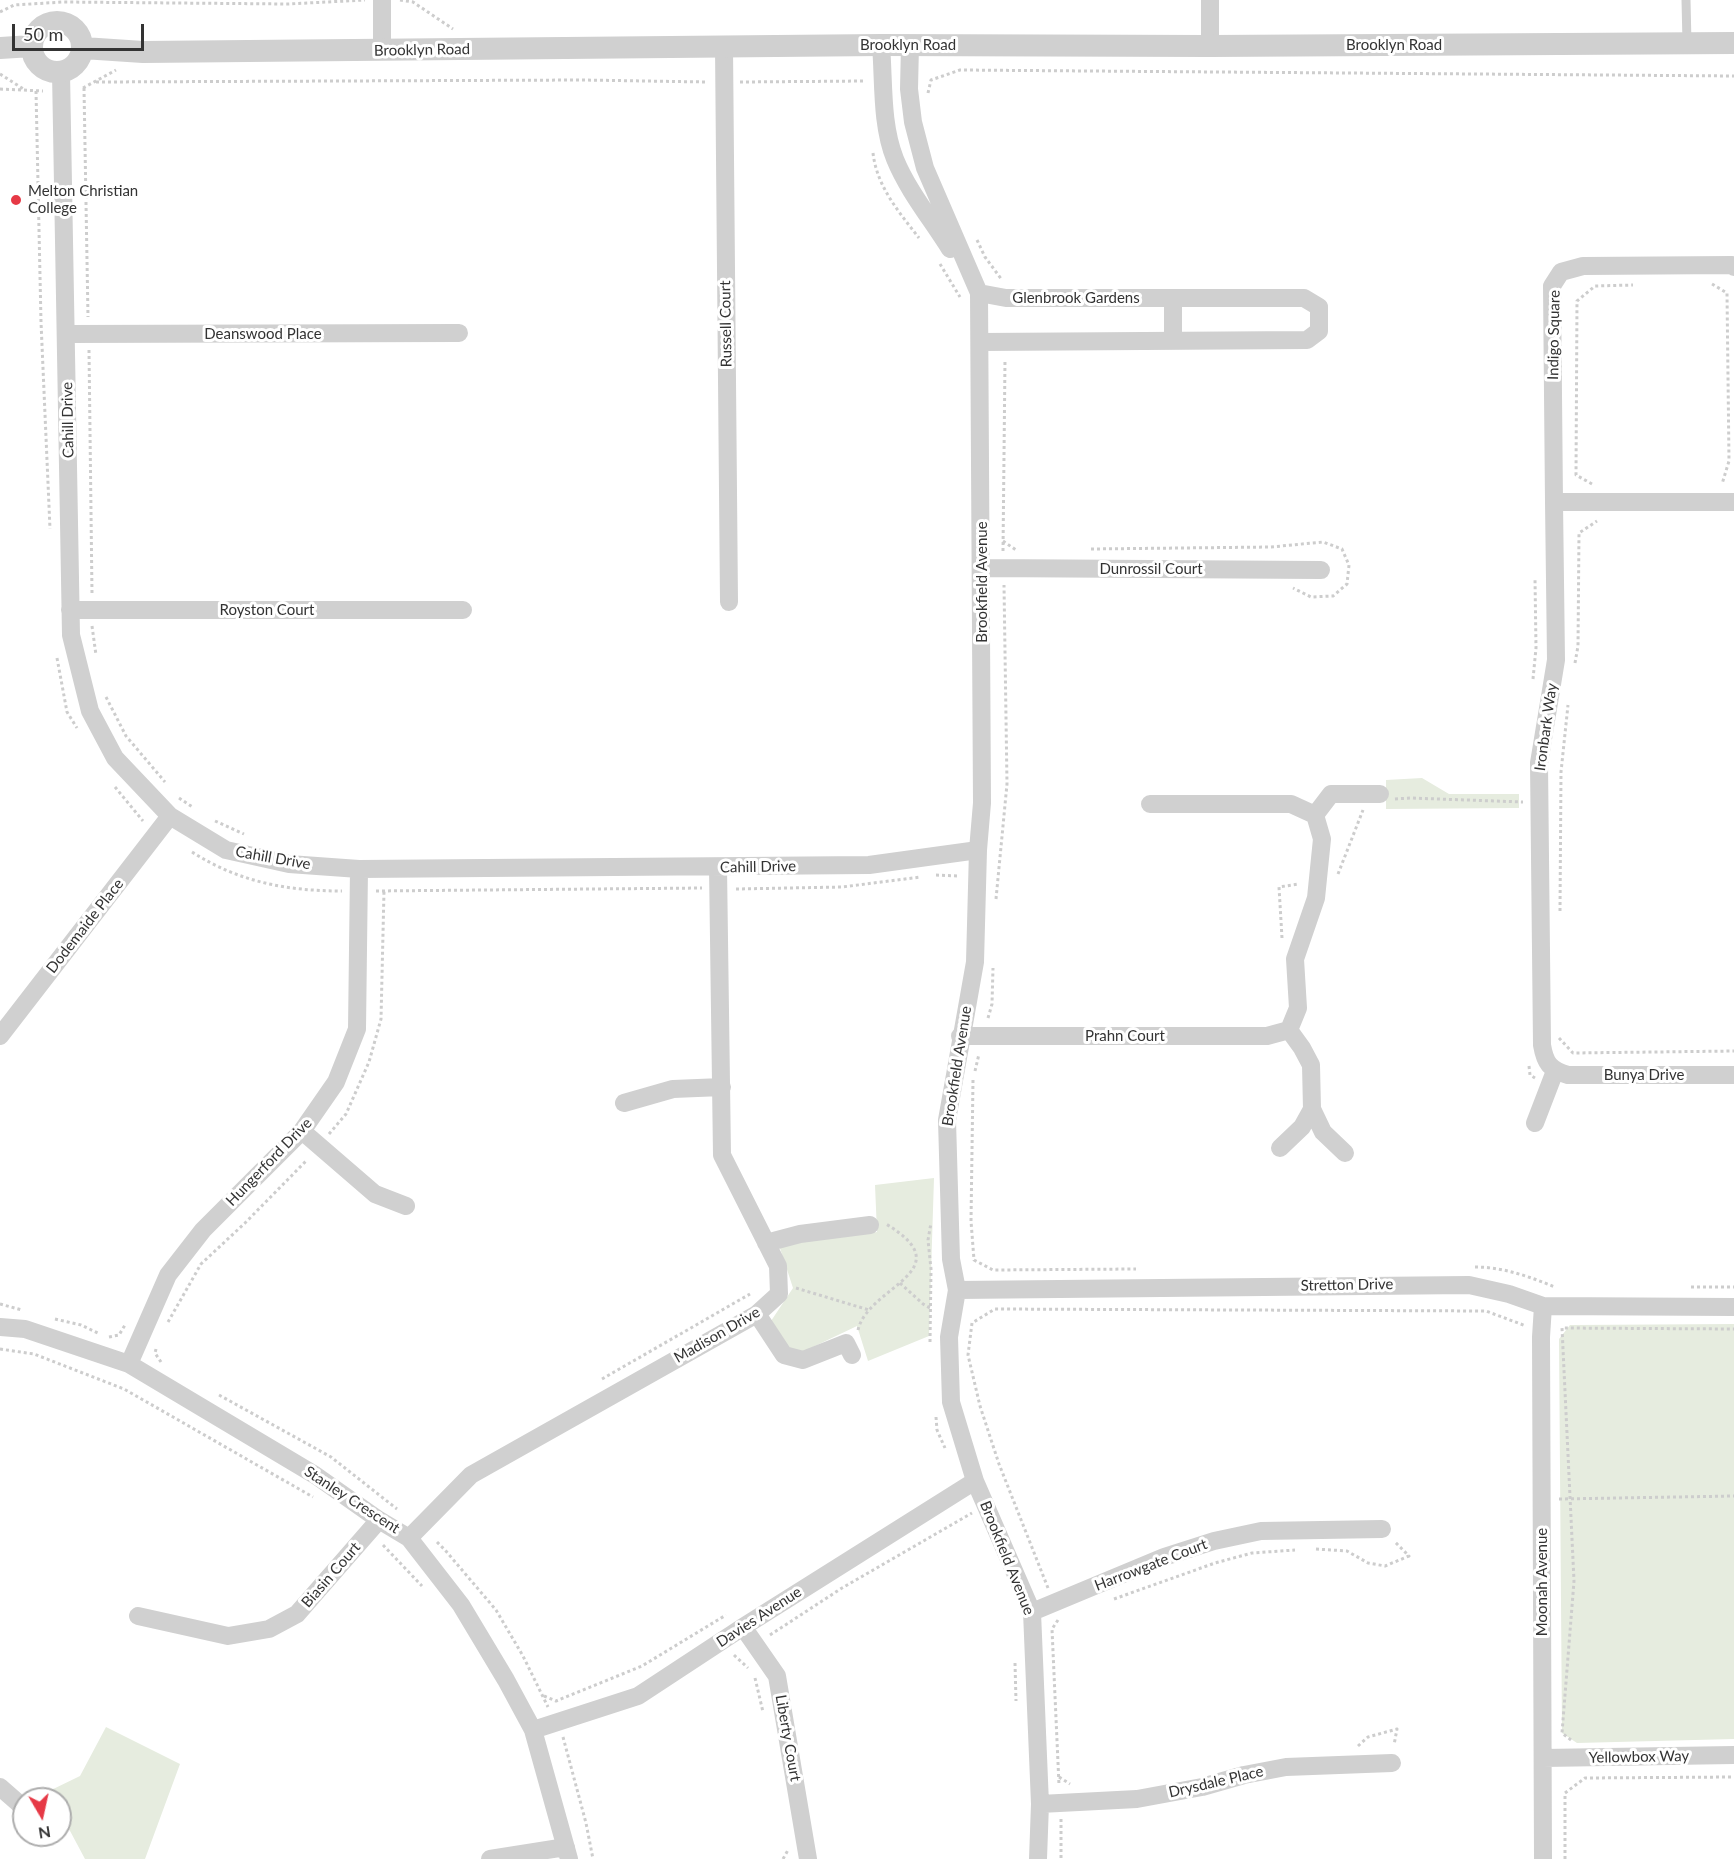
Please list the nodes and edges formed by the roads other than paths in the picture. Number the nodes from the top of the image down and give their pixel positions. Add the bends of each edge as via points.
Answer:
1 (382, 0) edge
2 (1210, 0) edge
3 (1686, 0) edge
4 (1686, 43) junction
5 (1734, 43) edge
6 (881, 45) junction
7 (910, 45) junction
8 (32, 46) junction
9 (1210, 46) junction
10 (724, 47) junction
11 (0, 48) edge
12 (83, 48) junction
13 (382, 51) junction
14 (61, 72) junction
15 (913, 122) junction
16 (887, 129) junction
17 (1734, 267) edge
18 (971, 298) junction
19 (1173, 298) junction
20 (67, 333) junction
21 (459, 333) dead end
22 (1173, 341) junction
23 (980, 342) junction
24 (1554, 502) junction
25 (1734, 502) edge
26 (982, 568) junction
27 (1321, 570) dead end
28 (729, 602) dead end
29 (70, 610) junction
30 (463, 610) dead end
31 (1378, 799) road end
32 (1150, 804) dead end
33 (1316, 815) junction
34 (164, 824) junction
35 (978, 850) junction
36 (718, 867) junction
37 (360, 869) junction
38 (1289, 1030) junction
39 (0, 1035) edge
40 (960, 1036) junction
41 (1555, 1071) junction
42 (1734, 1075) edge
43 (722, 1087) junction
44 (624, 1103) dead end
45 (1312, 1109) junction
46 (1535, 1124) dead end
47 (302, 1131) junction
48 (1280, 1148) dead end
49 (1345, 1153) dead end
50 (406, 1206) dead end
51 (870, 1225) road end
52 (766, 1243) junction
53 (957, 1290) junction
54 (1543, 1306) junction
55 (1734, 1306) edge
56 (757, 1314) junction
57 (0, 1327) edge
58 (852, 1355) road end
59 (129, 1364) junction
60 (975, 1482) junction
61 (379, 1520) junction
62 (1382, 1529) road end
63 (414, 1533) junction
64 (1032, 1612) junction
65 (138, 1616) dead end
66 (743, 1627) junction
67 (533, 1730) junction
68 (1734, 1755) edge
69 (1543, 1758) junction
70 (1392, 1763) dead end
71 (0, 1787) edge
72 (12, 1798) edge
73 (1041, 1804) junction
74 (568, 1853) edge
75 (490, 1859) edge
76 (808, 1859) edge
77 (1038, 1859) edge
78 (1543, 1859) edge

1 - 13 street
2 - 9 street
3 - 4 lane
4 - 5 street, Brooklyn Road
4 - 9 street, Brooklyn Road
6 - 7 street, Brooklyn Road
6 - 10 street, Brooklyn Road
6 - 16 street via 876,84
7 - 9 street, Brooklyn Road
7 - 15 street, Brookfield Avenue
8 - 11 street
8 - 12 street via 43,26 58,21 79,33
8 - 14 street via 38,63 52,72
10 - 13 street, Brooklyn Road
10 - 28 street, Russell Court
12 - 13 street, Brooklyn Road via 142,52
12 - 14 street via 76,64
14 - 20 street, Cahill Drive
15 - 16 street
15 - 18 street, Brookfield Avenue via 925,168
16 - 18 street via 895,158
17 - 24 street, Indigo Square via 1583,266 1562,272 1552,286
18 - 19 street, Glenbrook Gardens
18 - 23 street, Brookfield Avenue
19 - 22 street
19 - 22 street, Glenbrook Gardens via 1304,298 1319,307 1319,331 1307,340
20 - 21 street, Deanswood Place
20 - 29 street, Cahill Drive
22 - 23 street, Glenbrook Gardens
23 - 26 street, Brookfield Avenue
24 - 25 street
24 - 41 street, Ironbark Way via 1556,660 1539,763 1542,1045 1544,1058
26 - 27 street, Dunrossil Court
26 - 35 street, Brookfield Avenue via 982,802
29 - 30 street, Royston Court
29 - 34 street, Cahill Drive via 90,711 115,758
31 - 33 street via 1331,794
32 - 33 street via 1291,804
33 - 38 street via 1322,839 1316,898 1295,958 1298,1008
34 - 37 street, Cahill Drive via 226,850 289,864
34 - 39 street, Dodemaide Place
35 - 36 street, Cahill Drive via 869,865
35 - 40 street, Brookfield Avenue via 975,962
36 - 37 street, Cahill Drive
36 - 43 street
37 - 47 street, Hungerford Drive via 352,895 357,1029 336,1082
38 - 40 street, Prahn Court via 1267,1036
38 - 45 street via 1311,1065
40 - 53 street, Brookfield Avenue via 947,1120 951,1259
41 - 42 street, Bunya Drive via 1568,1075
41 - 46 street
43 - 44 street via 673,1089
43 - 52 street via 722,1155
45 - 48 street via 1302,1127
45 - 49 street via 1323,1132
47 - 50 street via 375,1194
47 - 59 street, Hungerford Drive via 203,1230 168,1275
51 - 52 street via 800,1234
52 - 56 street, Madison Drive via 778,1266 779,1294
53 - 54 street, Stretton Drive via 1469,1285
53 - 60 street, Brookfield Avenue via 949,1337 951,1402
54 - 55 street, Stretton Drive
54 - 69 street, Moonah Avenue
56 - 58 street via 784,1355 803,1360 846,1343
56 - 63 street, Madison Drive via 471,1474
57 - 59 street, Stanley Crescent via 25,1329
59 - 61 street, Stanley Crescent via 315,1475
60 - 64 street, Brookfield Avenue
60 - 66 street, Davies Avenue
61 - 63 street, Stanley Crescent
61 - 65 street, Biasin Court via 297,1614 269,1629 228,1636
62 - 64 street, Harrowgate Court via 1261,1531 1214,1541 1164,1557
63 - 67 street, Stanley Crescent via 461,1605
64 - 73 street, Brookfield Avenue
66 - 67 street, Davies Avenue via 638,1696
66 - 76 street, Liberty Court via 777,1676
67 - 74 street, Stanley Crescent
68 - 69 street, Yellowbox Way
69 - 78 street, Moonah Avenue
70 - 73 street, Drysdale Place via 1286,1767 1157,1796
71 - 72 street
73 - 77 street, Brookfield Avenue
74 - 75 street

